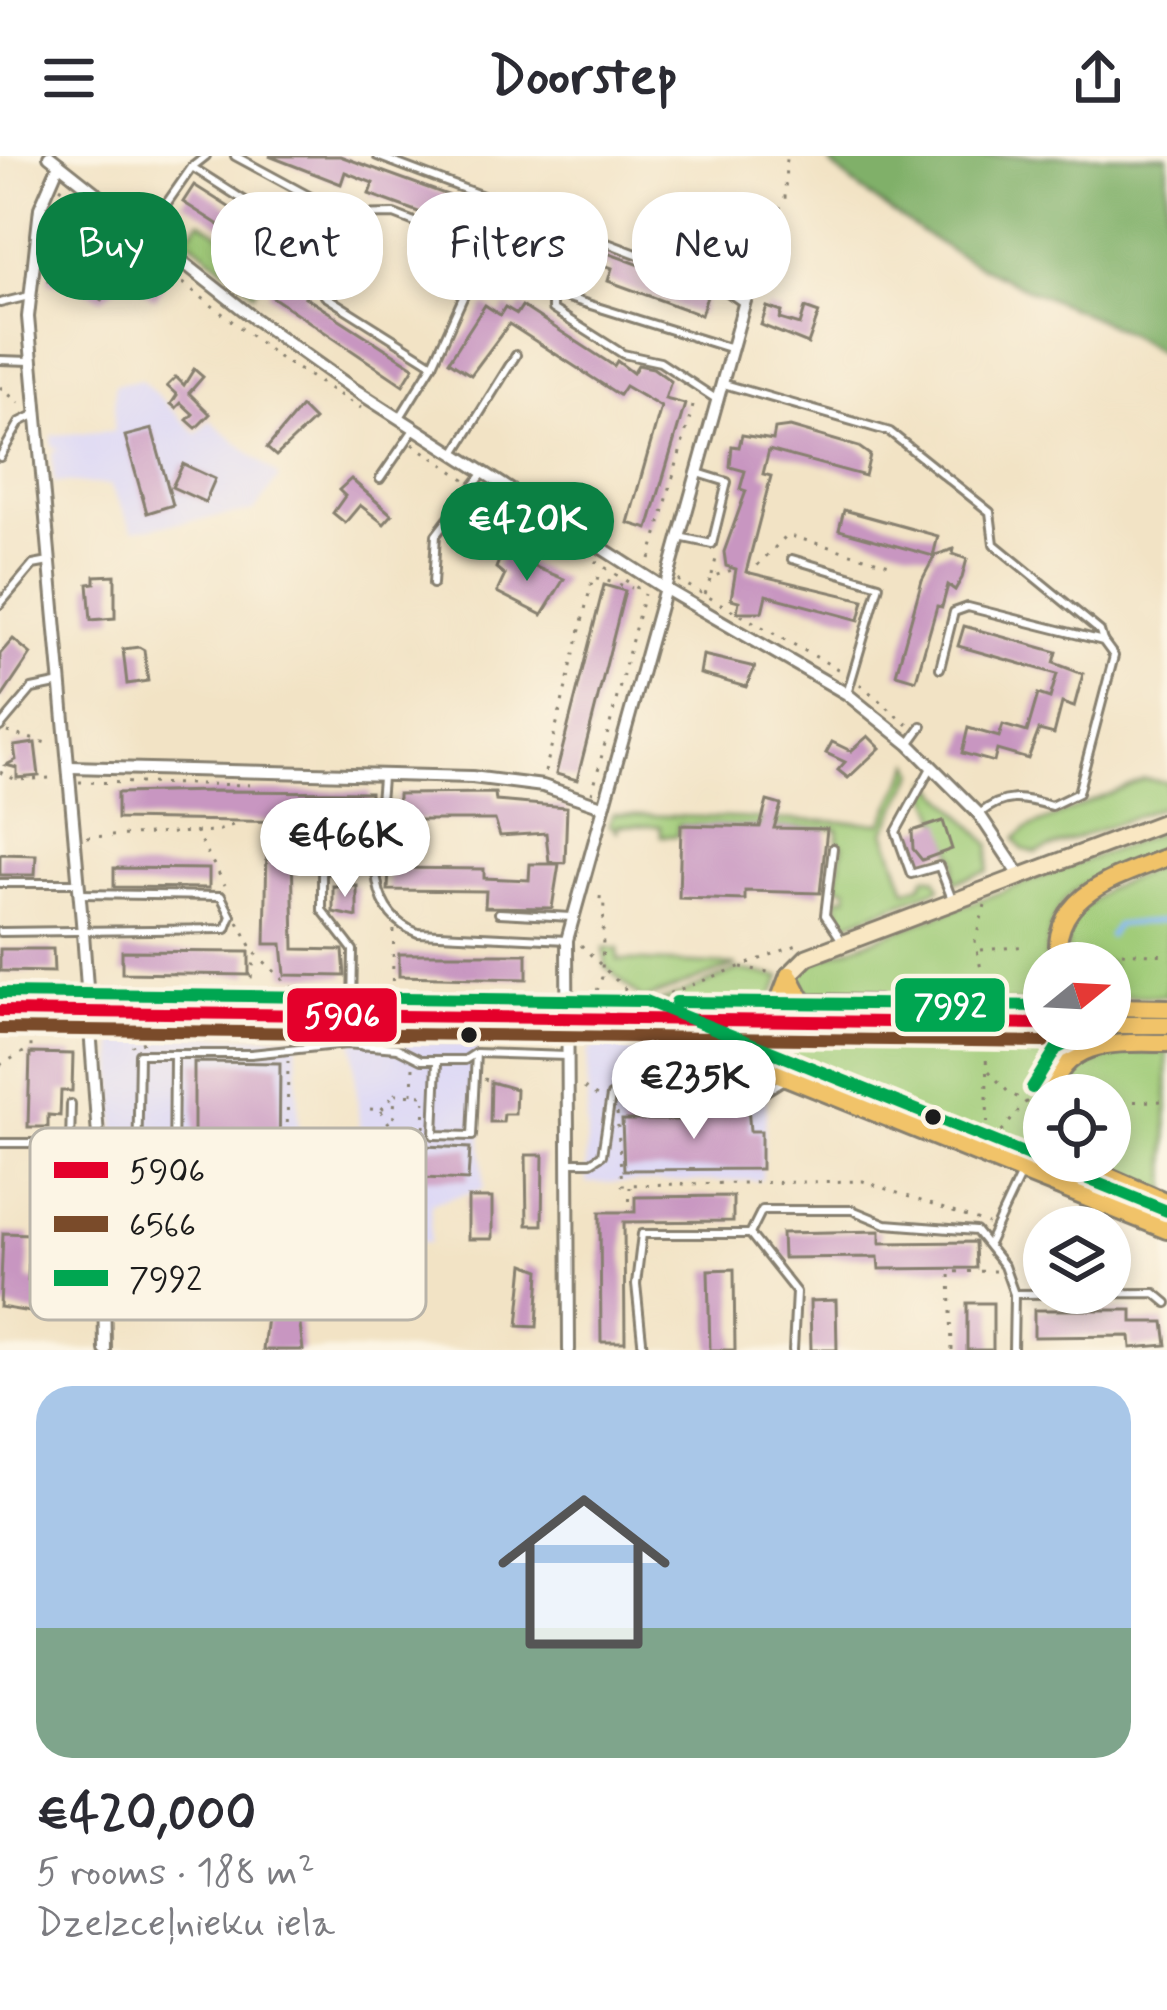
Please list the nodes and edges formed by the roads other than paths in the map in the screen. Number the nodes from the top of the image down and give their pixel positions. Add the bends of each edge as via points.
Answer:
1 (206, 156) edge
2 (236, 156) edge
3 (377, 156) edge
4 (54, 160) edge
5 (192, 167) junction
6 (94, 192) edge
7 (175, 192) edge
8 (407, 219) edge
9 (187, 265) edge
10 (29, 296) junction
11 (462, 300) edge
12 (552, 300) edge
13 (575, 300) edge
14 (747, 300) edge
15 (0, 303) edge
16 (746, 304) junction
17 (735, 349) junction
18 (516, 355) dead end
19 (0, 359) edge
20 (31, 361) junction
21 (433, 364) junction
22 (724, 385) junction
23 (719, 401) junction
24 (36, 414) junction
25 (399, 418) junction
26 (415, 428) junction
27 (455, 454) junction
28 (0, 457) edge
29 (484, 472) junction
30 (698, 473) junction
31 (380, 479) dead end
32 (679, 537) junction
33 (792, 559) dead end
34 (49, 562) junction
35 (666, 581) junction
36 (433, 584) dead end
37 (0, 604) edge
38 (1103, 641) junction
39 (940, 668) dead end
40 (61, 682) junction
41 (847, 694) junction
42 (922, 726) dead end
43 (0, 729) edge
44 (913, 739) junction
45 (70, 766) junction
46 (932, 766) junction
47 (382, 773) junction
48 (596, 804) junction
49 (980, 814) junction
50 (1167, 820) edge
51 (593, 836) junction
52 (610, 841) dead end
53 (833, 848) dead end
54 (377, 849) junction
55 (1167, 856) edge
56 (1021, 877) junction
57 (0, 883) edge
58 (80, 889) junction
59 (953, 902) junction
60 (499, 913) dead end
61 (571, 917) junction
62 (0, 932) edge
63 (83, 933) junction
64 (567, 940) junction
65 (1058, 942) edge
66 (843, 943) junction
67 (785, 975) junction
68 (1131, 1007) edge
69 (643, 1008) junction
70 (1167, 1008) edge
71 (0, 1011) edge
72 (88, 1012) junction
73 (359, 1016) junction
74 (567, 1018) junction
75 (761, 1020) junction
76 (944, 1023) junction
77 (1023, 1024) edge
78 (1131, 1025) edge
79 (1167, 1025) edge
80 (675, 1032) junction
81 (1167, 1043) edge
82 (363, 1046) junction
83 (476, 1053) junction
84 (174, 1054) junction
85 (568, 1056) junction
86 (736, 1057) junction
87 (437, 1061) junction
88 (699, 1070) junction
89 (1057, 1074) edge
90 (790, 1080) junction
91 (701, 1098) junction
92 (71, 1103) dead end
93 (70, 1128) edge
94 (102, 1128) edge
95 (138, 1128) edge
96 (173, 1128) edge
97 (0, 1143) edge
98 (30, 1144) edge
99 (568, 1162) junction
100 (1022, 1172) junction
101 (1121, 1182) edge
102 (1167, 1202) edge
103 (1167, 1229) edge
104 (750, 1234) junction
105 (989, 1242) junction
106 (1014, 1294) junction
107 (1167, 1303) edge
108 (104, 1320) edge
109 (105, 1350) edge
110 (569, 1350) edge
111 (643, 1350) edge
112 (793, 1350) edge
113 (1013, 1350) edge

1 - 5 lane
2 - 8 lane via 344,214
3 - 16 lane via 716,284
4 - 6 street
4 - 10 street
5 - 7 lane
5 - 21 lane via 300,236 326,296
9 - 25 street
10 - 15 lane
10 - 20 street
11 - 21 lane
12 - 23 lane via 552,309 623,354 659,362
13 - 17 lane
14 - 16 street
16 - 17 street
17 - 22 street
18 - 27 lane
19 - 20 lane
20 - 24 street
21 - 25 lane
22 - 23 street
22 - 38 lane via 890,432 990,512 994,544
23 - 30 street
24 - 28 lane via 20,422
24 - 34 street
25 - 26 street
26 - 27 street
26 - 31 lane
27 - 29 street
29 - 35 street
29 - 36 lane via 436,535
30 - 32 street
30 - 32 lane via 727,482 712,544
32 - 35 street
33 - 41 lane via 879,584
34 - 37 lane via 33,565
34 - 40 street
35 - 41 street
35 - 48 street
38 - 39 lane via 968,607 955,612
38 - 49 lane via 1114,671 1084,784 1051,806 997,800
40 - 43 lane via 32,689
40 - 45 street
41 - 44 street
42 - 44 lane
44 - 46 street
45 - 47 street
45 - 58 street
46 - 49 street
46 - 59 lane via 896,832 911,874 939,866
47 - 48 street via 543,786
47 - 54 lane
48 - 51 street
49 - 56 street
50 - 56 main road
51 - 52 lane
51 - 61 street
53 - 66 lane via 825,916
54 - 64 lane via 378,894 394,921 418,933
54 - 73 lane via 322,857 322,910 353,950
55 - 65 main road via 1075,903
56 - 59 main road
57 - 58 lane
58 - 63 street
58 - 63 lane via 221,896 231,916 226,928
59 - 66 main road
60 - 61 lane
61 - 64 street
62 - 63 lane
63 - 72 street
64 - 74 street
66 - 67 main road
67 - 75 main road via 778,1001
67 - 76 main road via 809,1003 878,1004
68 - 70 main road
69 - 74 main road
69 - 75 main road
69 - 80 main road
71 - 72 main road
72 - 73 main road
72 - 94 street
73 - 74 main road
73 - 82 lane
74 - 85 street
75 - 76 main road
76 - 77 main road
78 - 79 main road
80 - 86 main road
80 - 88 lane via 694,1049
81 - 89 main road via 1107,1043 1083,1050
82 - 84 lane
82 - 87 lane
83 - 85 lane
83 - 87 lane
83 - 87 lane via 472,1136 434,1135
84 - 95 lane via 139,1054
84 - 96 lane
85 - 99 street
86 - 88 lane
86 - 90 main road
88 - 91 lane
90 - 91 lane via 757,1097
90 - 100 main road
91 - 99 lane via 610,1096 602,1154
92 - 93 lane
97 - 98 lane
99 - 110 street
100 - 103 main road
100 - 105 lane
101 - 102 main road
104 - 105 lane via 762,1210 852,1210 886,1224 976,1231
104 - 111 lane via 642,1234 636,1284
104 - 112 lane via 796,1292
105 - 106 lane
106 - 107 lane via 1155,1293
106 - 113 lane
108 - 109 street

